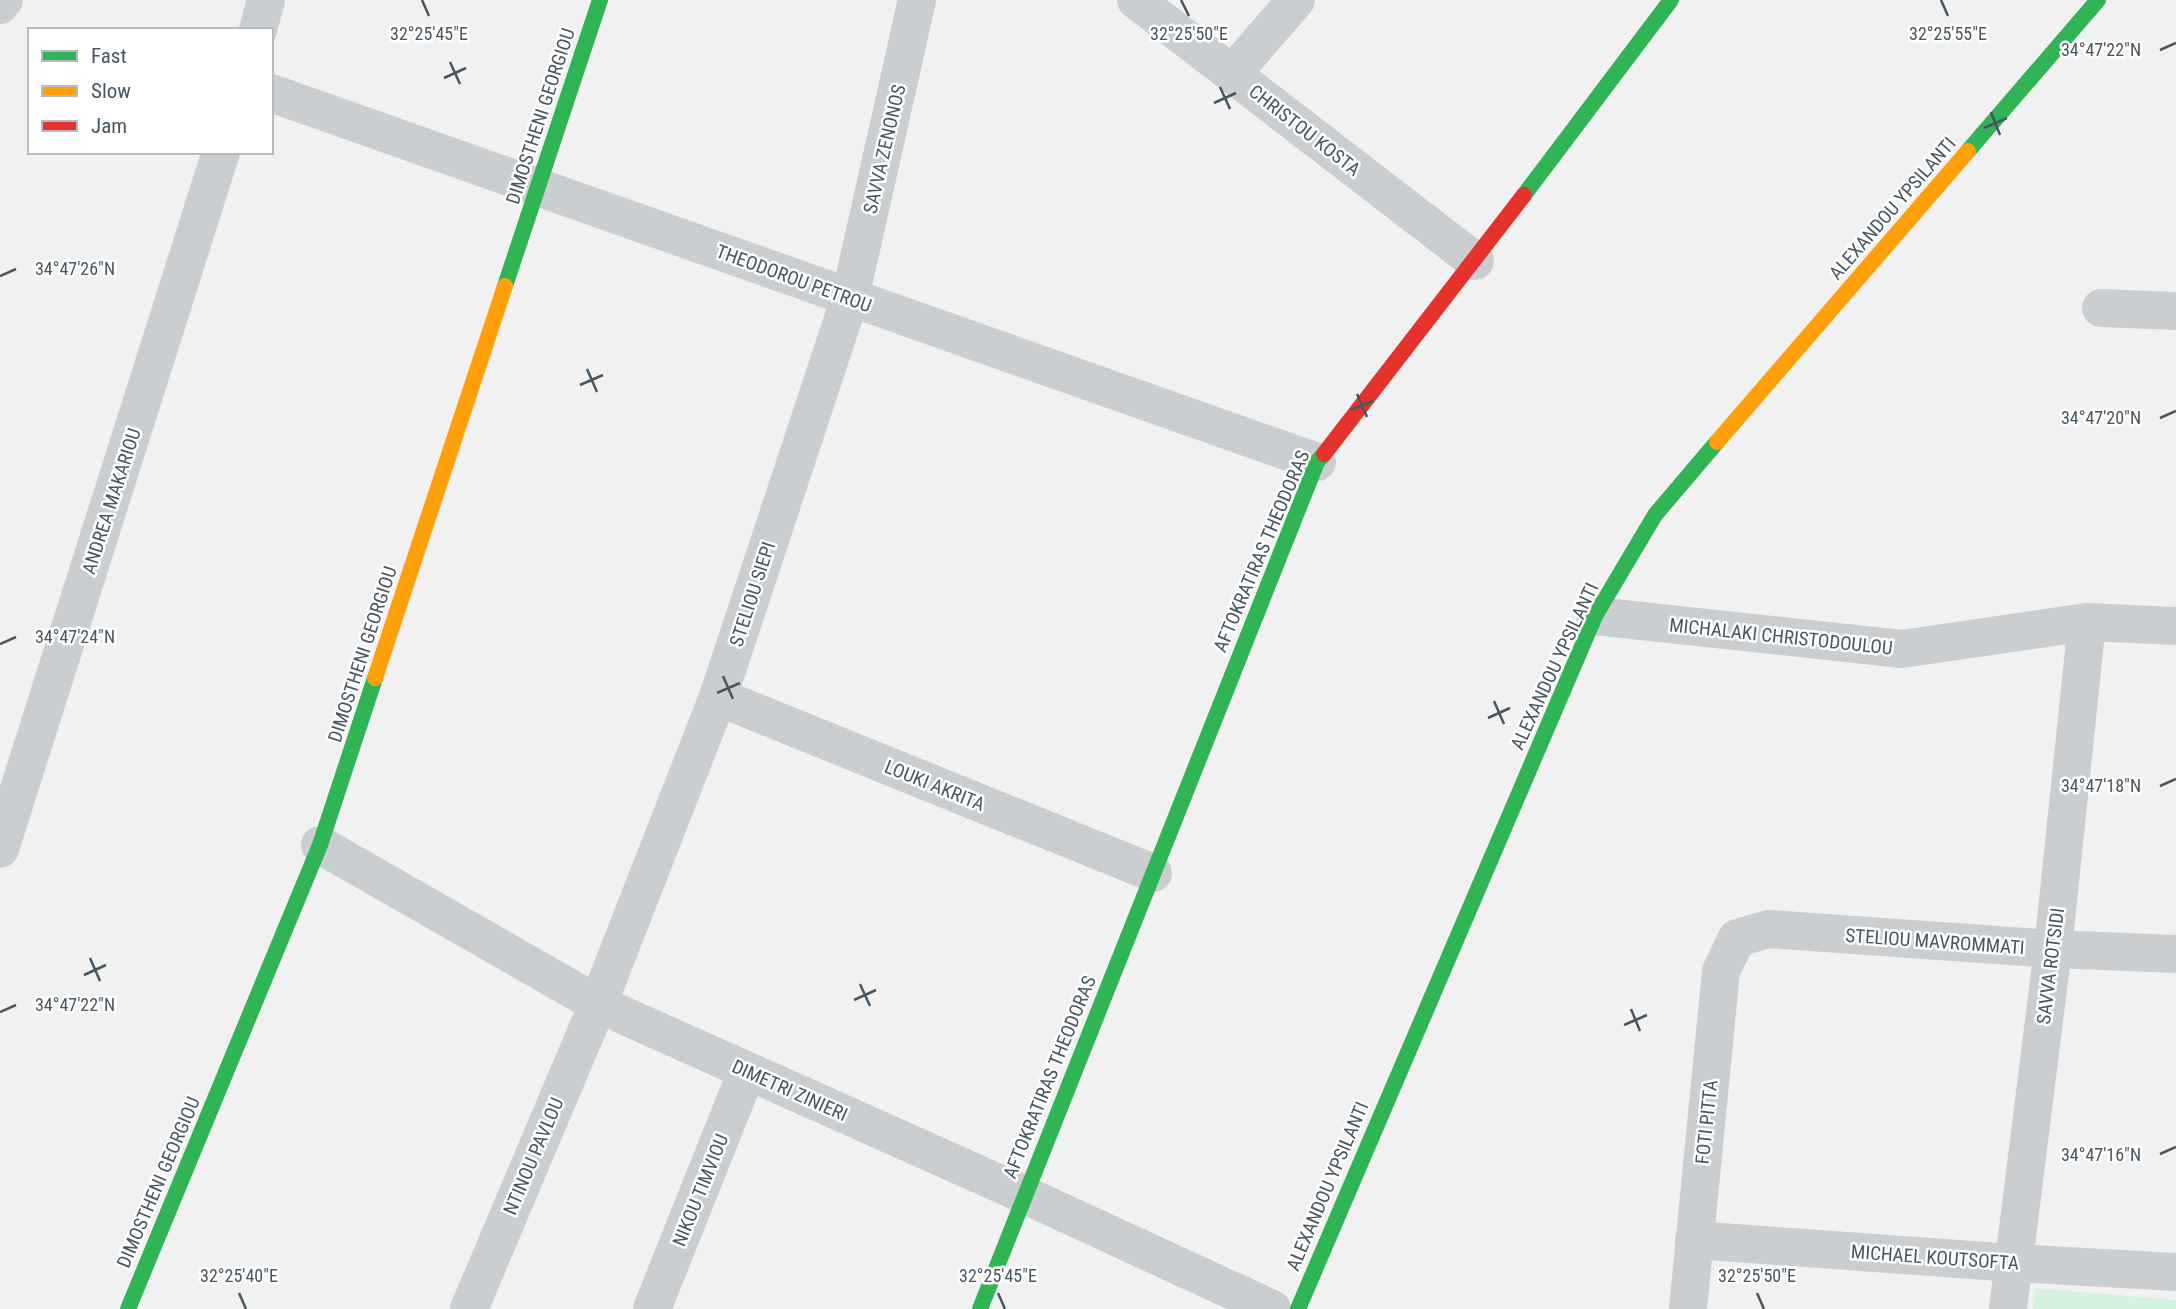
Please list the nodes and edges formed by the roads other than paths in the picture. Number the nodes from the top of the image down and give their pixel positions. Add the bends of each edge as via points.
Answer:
1 (4, 0) edge
2 (266, 0) edge
3 (600, 0) edge
4 (917, 0) edge
5 (1136, 0) edge
6 (1296, 0) edge
7 (1671, 0) edge
8 (2098, 0) edge
9 (0, 5) edge
10 (259, 28) edge
11 (1232, 74) junction
12 (273, 94) edge
13 (221, 154) edge
14 (539, 188) junction
15 (1475, 261) junction
16 (850, 299) junction
17 (2101, 308) dead end
18 (2176, 311) edge
19 (1317, 463) junction
20 (1595, 616) junction
21 (2087, 622) junction
22 (2176, 626) edge
23 (718, 696) junction
24 (2, 834) edge
25 (320, 845) junction
26 (1153, 873) junction
27 (1737, 938) joint
28 (2053, 949) junction
29 (2176, 954) edge
30 (598, 1004) junction
31 (747, 1071) junction
32 (1025, 1195) junction
33 (1694, 1240) junction
34 (2014, 1263) junction
35 (2176, 1272) edge
36 (128, 1309) edge
37 (469, 1309) edge
38 (652, 1309) edge
39 (980, 1309) edge
40 (1272, 1309) edge
41 (1298, 1309) edge
42 (1688, 1309) edge
43 (2008, 1309) edge

1 - 9 street
2 - 10 street
3 - 14 street, DIMOSTHENI GEORGIOU
4 - 16 street, SAVVA ZENONOS
5 - 11 street, CHRISTOU KOSTA
6 - 11 street
7 - 15 street, AFTOKRATIRAS THEODORAS
8 - 20 street, ALEXANDOU YPSILANTI via 1655,515
11 - 15 street, CHRISTOU KOSTA
12 - 14 street, THEODOROU PETROU
13 - 24 street, ANDREA MAKARIOU
14 - 16 street, THEODOROU PETROU
14 - 25 street, DIMOSTHENI GEORGIOU
15 - 19 street, AFTOKRATIRAS THEODORAS
16 - 19 street, THEODOROU PETROU
16 - 23 street, STELIOU SIEPI
17 - 18 street
19 - 26 street, AFTOKRATIRAS THEODORAS
20 - 21 street, MICHALAKI CHRISTODOULOU via 1902,649
20 - 41 street, ALEXANDOU YPSILANTI
21 - 22 street, MICHALAKI CHRISTODOULOU
21 - 28 street, SAVVA ROTSIDI
23 - 26 street, LOUKI AKRITA
23 - 30 street, STELIOU SIEPI
25 - 30 street, DIMETRI ZINIERI
25 - 36 street, DIMOSTHENI GEORGIOU
26 - 32 street, AFTOKRATIRAS THEODORAS
27 - 28 street, STELIOU MAVROMMATI via 1769,929
27 - 33 street, FOTI PITTA via 1721,971
28 - 29 street, STELIOU MAVROMMATI
28 - 34 street, SAVVA ROTSIDI
30 - 31 street, DIMETRI ZINIERI
30 - 37 street, NTINOU PAVLOU
31 - 32 street, DIMETRI ZINIERI
31 - 38 street, NIKOU TIMVIOU
32 - 39 street, AFTOKRATIRAS THEODORAS
32 - 40 street, DIMETRI ZINIERI
33 - 34 street, MICHAEL KOUTSOFTA
33 - 42 street, FOTI PITTA
34 - 35 street, MICHAEL KOUTSOFTA
34 - 43 street, SAVVA ROTSIDI

